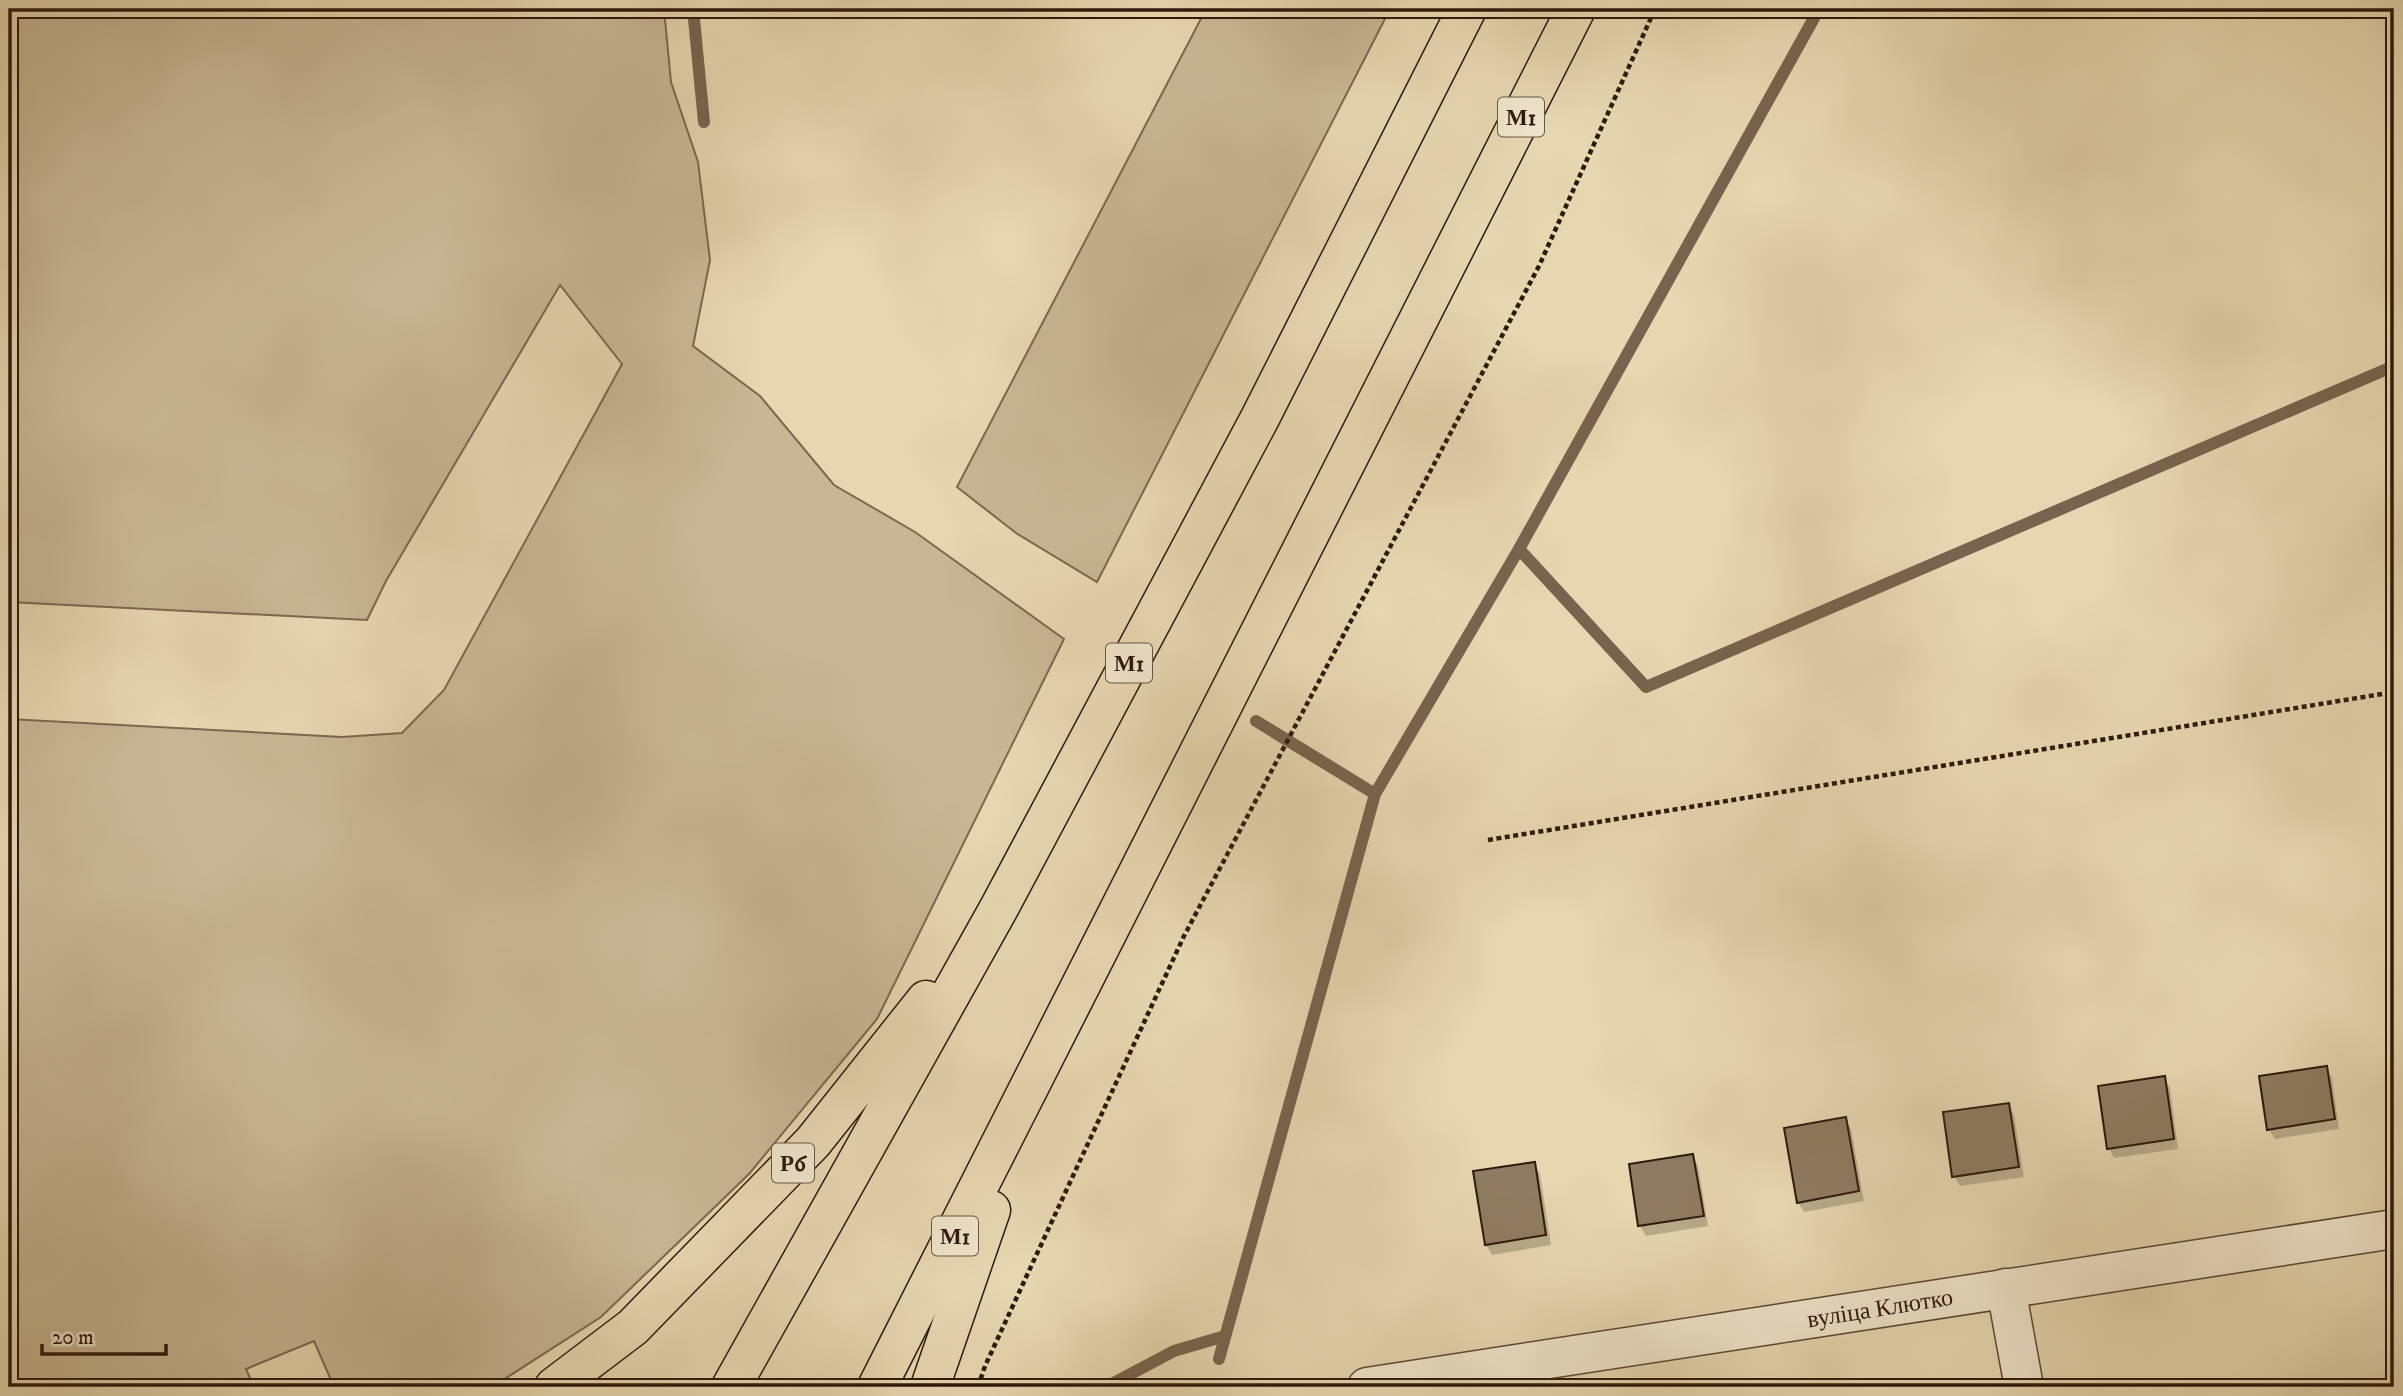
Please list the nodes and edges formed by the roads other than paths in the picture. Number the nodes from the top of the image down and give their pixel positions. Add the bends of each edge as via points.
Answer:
1 (1467, 9) edge
2 (1576, 9) edge
3 (999, 908) junction
4 (1033, 1085) junction
5 (2394, 1229) edge
6 (2006, 1288) junction
7 (554, 1387) edge
8 (731, 1387) edge
9 (877, 1387) edge
10 (930, 1387) edge
11 (1367, 1387) edge
12 (2024, 1387) edge

1 - 3 highway, М1 via 1266,406
2 - 4 highway, М1
3 - 7 highway, Р6 via 813,1142 633,1327
3 - 8 highway, М1
4 - 9 highway, М1
4 - 10 highway
5 - 6 street, вуліца Клютко
6 - 11 street, вуліца Клютко
6 - 12 street

